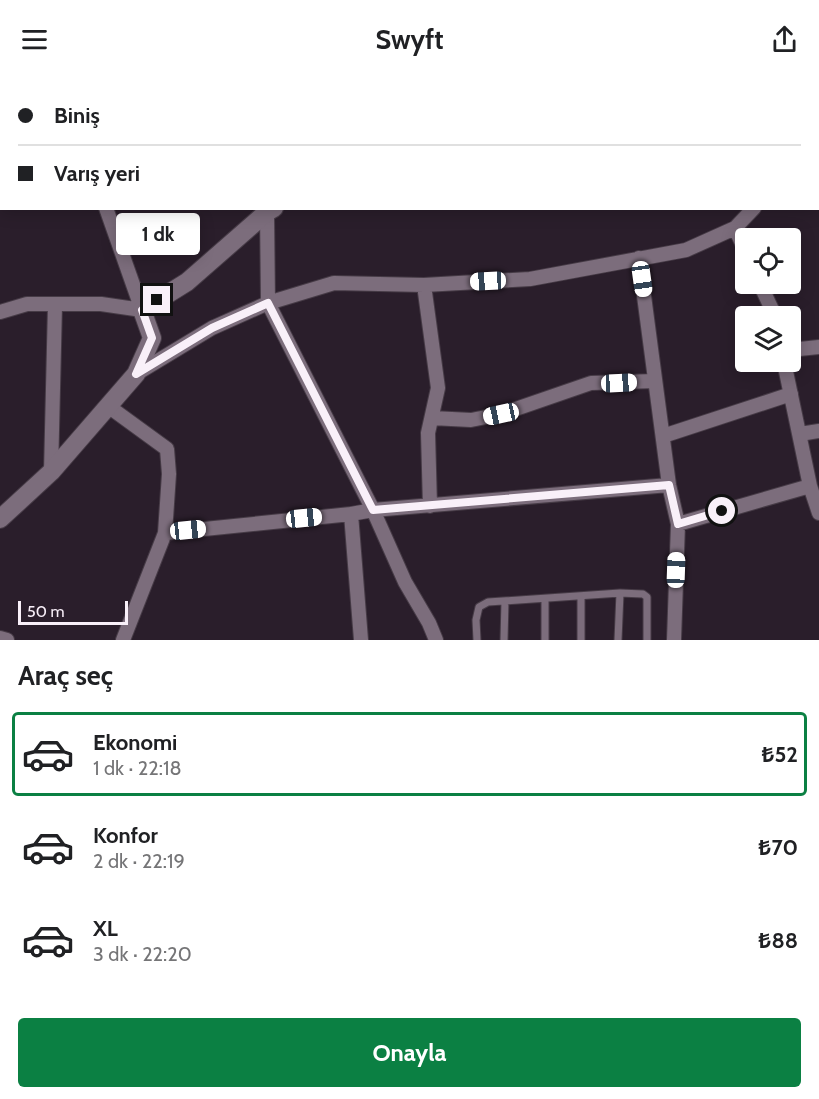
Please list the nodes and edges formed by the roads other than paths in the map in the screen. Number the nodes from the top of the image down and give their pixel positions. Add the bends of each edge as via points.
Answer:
1 (107, 210) edge
2 (271, 210) edge
3 (752, 210) edge
4 (735, 228) joint
5 (639, 258) junction
6 (424, 285) junction
7 (268, 303) junction
8 (55, 304) junction
9 (142, 310) junction
10 (0, 312) edge
11 (819, 347) edge
12 (801, 349) edge
13 (786, 372) edge
14 (136, 374) junction
15 (656, 381) junction
16 (791, 394) junction
17 (108, 406) junction
18 (432, 418) junction
19 (819, 431) edge
20 (800, 434) junction
21 (663, 436) junction
22 (51, 472) junction
23 (669, 485) junction
24 (810, 486) junction
25 (430, 506) junction
26 (373, 510) junction
27 (819, 513) edge
28 (351, 514) junction
29 (0, 519) edge
30 (678, 524) junction
31 (165, 532) junction
32 (620, 593) junction
33 (581, 596) junction
34 (545, 599) junction
35 (506, 601) junction
36 (0, 638) edge
37 (7, 640) edge
38 (123, 640) edge
39 (362, 640) edge
40 (436, 640) edge
41 (477, 640) edge
42 (504, 640) edge
43 (545, 640) edge
44 (581, 640) edge
45 (618, 640) edge
46 (647, 640) edge
47 (674, 640) edge

1 - 9 street
2 - 7 street
2 - 9 street via 187,282
3 - 4 street
4 - 5 street via 686,250
5 - 6 street via 530,279
5 - 15 street
6 - 7 street via 334,283
6 - 18 street via 438,388
7 - 14 street via 212,328
7 - 26 street
8 - 9 street via 101,304
8 - 10 street via 27,304
8 - 22 street
9 - 14 street via 152,338
11 - 12 street
13 - 16 street
14 - 17 street
15 - 18 street via 591,383 501,414 471,420
15 - 21 street
16 - 20 street
16 - 21 street
17 - 22 street
17 - 31 street via 167,449
18 - 25 street via 428,433
19 - 20 street
20 - 24 street
21 - 23 street
22 - 29 street
23 - 25 street
23 - 30 street
24 - 27 street
24 - 30 street
25 - 26 street
26 - 28 street
26 - 40 street
28 - 31 street
28 - 39 street
30 - 47 street
31 - 38 street
32 - 33 lane
32 - 45 lane
32 - 46 lane via 647,597
33 - 34 lane
33 - 44 lane
34 - 35 lane
34 - 43 lane
35 - 41 lane via 479,607
35 - 42 lane
36 - 37 street

